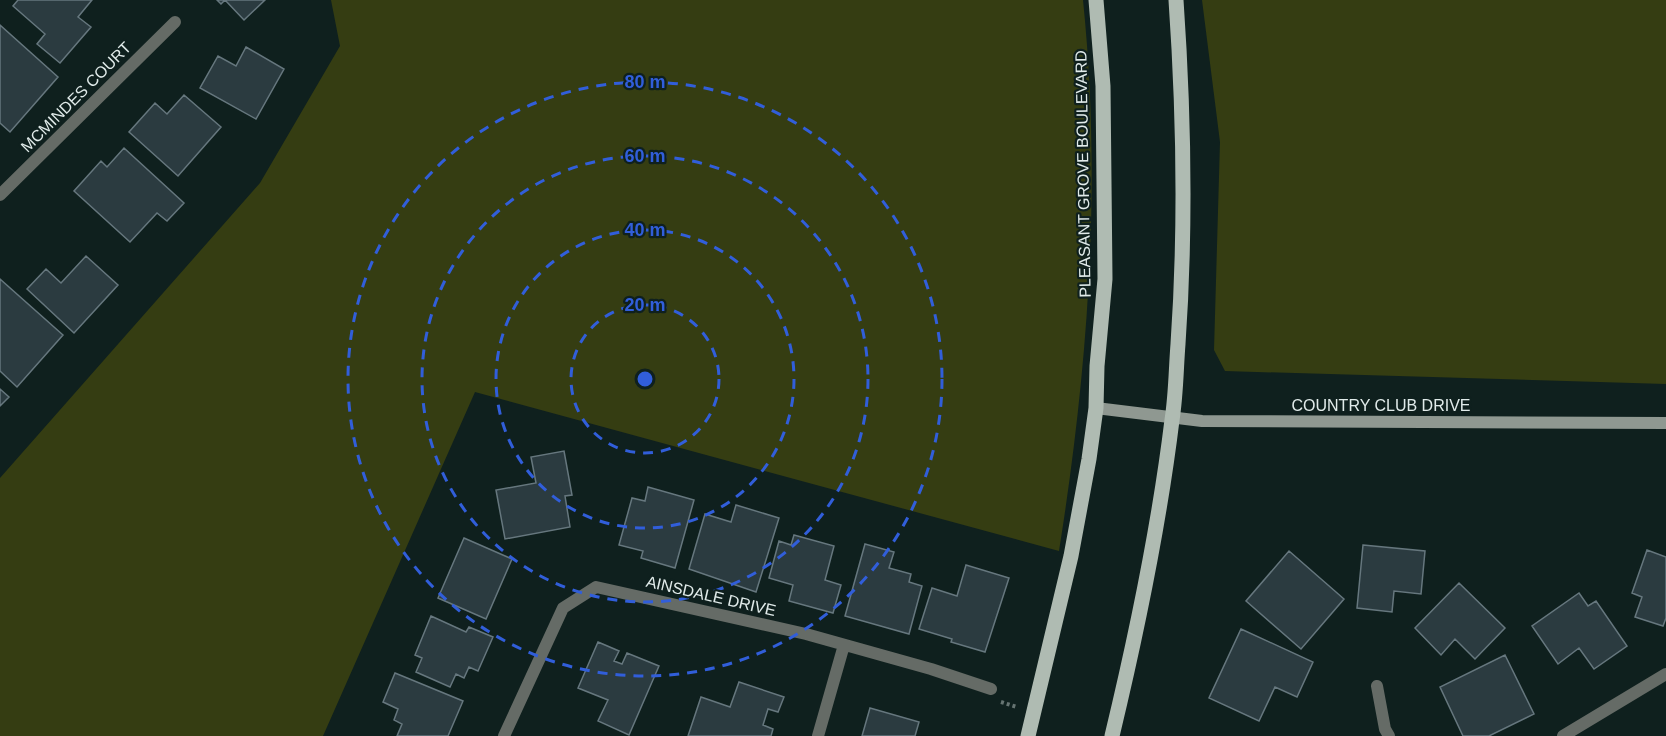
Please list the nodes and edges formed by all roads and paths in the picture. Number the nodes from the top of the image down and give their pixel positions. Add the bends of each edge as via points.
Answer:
1 (1096, 0) edge
2 (1176, 0) edge
3 (175, 22) dead end
4 (0, 195) edge
5 (1096, 408) junction
6 (1173, 419) junction
7 (1666, 423) edge
8 (844, 645) junction
9 (1666, 674) edge
10 (1377, 686) dead end
11 (991, 689) joint
12 (1035, 714) junction
13 (504, 736) edge
14 (818, 736) edge
15 (1028, 736) edge
16 (1112, 736) edge
17 (1389, 736) edge
18 (1563, 736) edge

1 - 5 main road, PLEASANT GROVE BOULEVARD via 1103,86 1105,268
2 - 6 main road via 1184,162
3 - 4 street, MCMINDES COURT
5 - 6 street, COUNTRY CLUB DRIVE
5 - 12 main road, PLEASANT GROVE BOULEVARD via 1071,556
6 - 7 street, COUNTRY CLUB DRIVE
6 - 16 main road via 1138,626
8 - 11 street, AINSDALE DRIVE
8 - 13 street, AINSDALE DRIVE via 596,587 563,608
8 - 14 street
9 - 18 street
10 - 17 street
11 - 12 path via 988,697
12 - 15 main road, PLEASANT GROVE BOULEVARD

